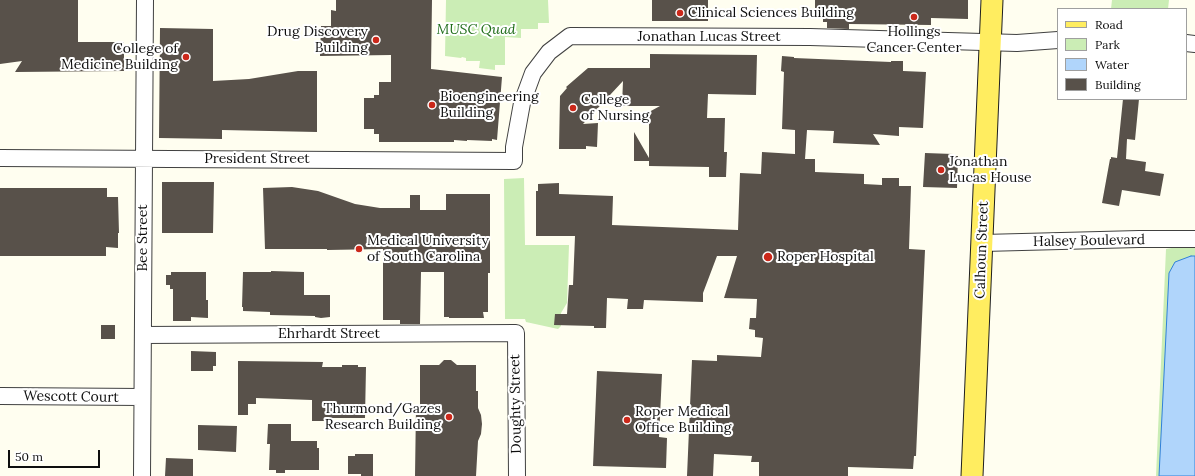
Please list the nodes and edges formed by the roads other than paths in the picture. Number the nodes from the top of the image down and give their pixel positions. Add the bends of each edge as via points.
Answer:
1 (145, 0) edge
2 (992, 0) edge
3 (1057, 40) edge
4 (990, 42) junction
5 (0, 158) edge
6 (144, 159) junction
7 (514, 161) joint
8 (1195, 239) edge
9 (983, 243) junction
10 (516, 333) joint
11 (143, 335) junction
12 (0, 396) edge
13 (142, 397) junction
14 (142, 476) edge
15 (517, 476) edge
16 (972, 476) edge

1 - 6 street, Bee Street
2 - 4 main road, Calhoun Street
3 - 4 street, Jonathan Lucas Street
4 - 7 street, Jonathan Lucas Street via 802,37 570,36 549,52 533,73 522,103
4 - 9 main road, Calhoun Street
5 - 6 street, President Street
6 - 7 street, President Street
6 - 11 street, Bee Street
8 - 9 street, Halsey Boulevard
9 - 16 main road, Calhoun Street
10 - 11 street, Ehrhardt Street
10 - 15 street, Doughty Street
11 - 13 street, Bee Street
12 - 13 street, Wescott Court
13 - 14 street, Bee Street

